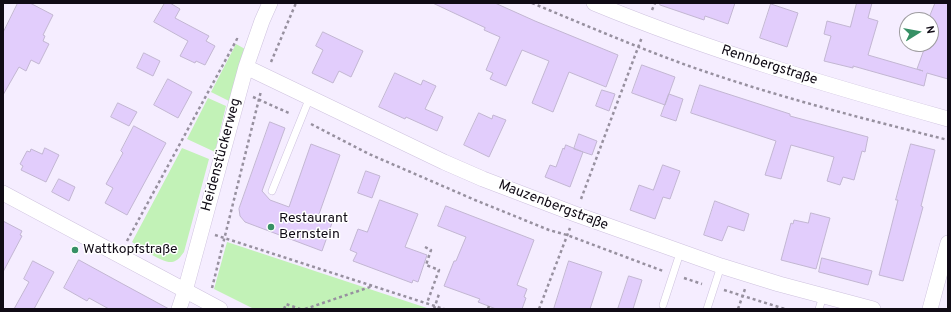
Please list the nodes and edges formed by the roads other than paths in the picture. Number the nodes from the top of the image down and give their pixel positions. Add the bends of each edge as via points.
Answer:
1 (270, 3) edge
2 (594, 3) edge
3 (246, 67) junction
4 (310, 97) junction
5 (948, 119) edge
6 (272, 191) dead end
7 (3, 193) edge
8 (948, 243) edge
9 (680, 253) junction
10 (721, 266) junction
11 (185, 291) junction
12 (821, 302) edge
13 (664, 305) dead end
14 (214, 306) edge
15 (178, 309) edge
16 (707, 309) edge
17 (873, 309) edge
18 (930, 309) edge

1 - 3 street, Heidenstückerweg
2 - 5 street, Rennbergstraße via 646,25 764,66
3 - 4 street, Mauzenbergstraße
3 - 11 street, Heidenstückerweg
4 - 6 lane
4 - 9 street, Mauzenbergstraße via 483,179
7 - 11 street
8 - 18 street
9 - 10 street, Mauzenbergstraße
9 - 13 lane
10 - 12 street, Mauzenbergstraße
10 - 16 lane
11 - 14 street
11 - 15 street, Heidenstückerweg
12 - 17 street, Mauzenbergstraße

